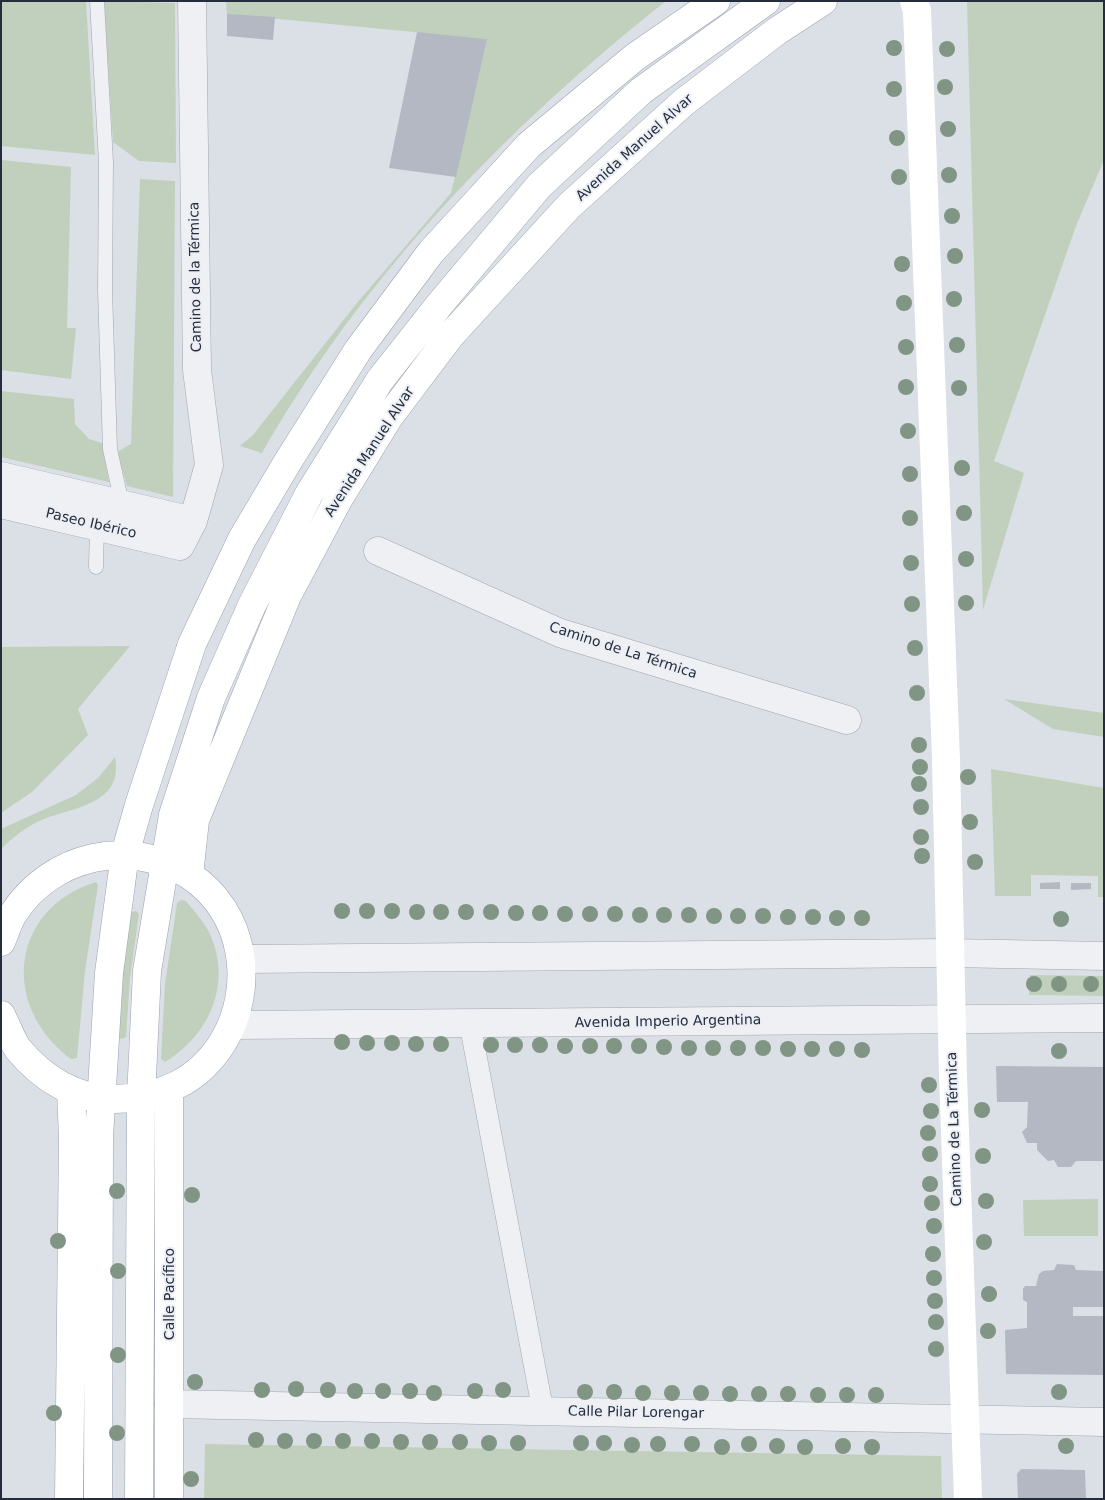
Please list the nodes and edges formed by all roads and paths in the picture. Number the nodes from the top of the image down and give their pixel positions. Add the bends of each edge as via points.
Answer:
1 (97, 1) edge
2 (192, 1) edge
3 (716, 1) edge
4 (766, 1) edge
5 (823, 1) edge
6 (914, 1) edge
7 (476, 307) junction
8 (380, 380) junction
9 (1, 476) edge
10 (1, 504) edge
11 (122, 504) junction
12 (193, 521) junction
13 (97, 526) junction
14 (180, 546) joint
15 (378, 551) dead end
16 (96, 567) dead end
17 (847, 720) dead end
18 (125, 854) junction
19 (164, 862) junction
20 (189, 875) junction
21 (1, 942) edge
22 (951, 953) junction
23 (1104, 956) edge
24 (242, 959) junction
25 (1, 1015) edge
26 (1104, 1018) edge
27 (952, 1019) junction
28 (470, 1024) junction
29 (233, 1025) junction
30 (169, 1090) junction
31 (71, 1091) junction
32 (141, 1098) junction
33 (100, 1099) junction
34 (169, 1404) junction
35 (543, 1411) junction
36 (966, 1420) junction
37 (1104, 1422) edge
38 (69, 1499) edge
39 (98, 1499) edge
40 (139, 1499) edge
41 (169, 1499) edge
42 (968, 1499) edge

1 - 11 lane via 106,162 105,290 110,449
2 - 12 street, Camino de la Térmica via 197,370 209,465
3 - 18 main road via 635,57 529,145 431,252 358,350 242,539 192,644
4 - 8 main road, Avenida Manuel Alvar via 641,90 539,186
5 - 7 main road, Avenida Manuel Alvar via 777,31 684,102 569,206
6 - 22 main road, Camino de La Térmica via 917,11
7 - 8 main road
7 - 20 main road, Avenida Manuel Alvar via 389,417 338,500 287,596 195,820
8 - 19 main road, Avenida Manuel Alvar via 309,494 252,605 211,698 173,815
9 - 11 street
10 - 13 street, Paseo Ibérico
11 - 12 street
12 - 14 street, Camino de la Térmica
13 - 14 street, Paseo Ibérico
13 - 16 lane
15 - 17 street, Camino de La Térmica via 560,633
18 - 19 main road
18 - 21 main road via 96,856 64,867 35,887 13,915
18 - 33 main road via 109,973
19 - 20 main road
19 - 32 main road, Avenida Manuel Alvar via 147,971
20 - 24 main road via 211,894 230,922
22 - 23 street
22 - 24 street
22 - 27 main road, Camino de La Térmica
24 - 29 main road via 242,993
25 - 31 main road via 23,1054 42,1074
26 - 27 street, Avenida Imperio Argentina
27 - 28 street, Avenida Imperio Argentina
27 - 36 main road, Camino de La Térmica
28 - 29 street, Avenida Imperio Argentina
28 - 35 street
29 - 30 main road via 214,1055 188,1080
30 - 32 main road
30 - 34 main road, Calle Pacífico
31 - 33 main road
31 - 38 main road
32 - 33 main road
32 - 40 main road
33 - 39 main road
34 - 35 street, Calle Pilar Lorengar
34 - 41 main road, Calle Pacífico
35 - 36 street, Calle Pilar Lorengar
36 - 37 street, Calle Pilar Lorengar
36 - 42 main road, Camino de La Térmica

